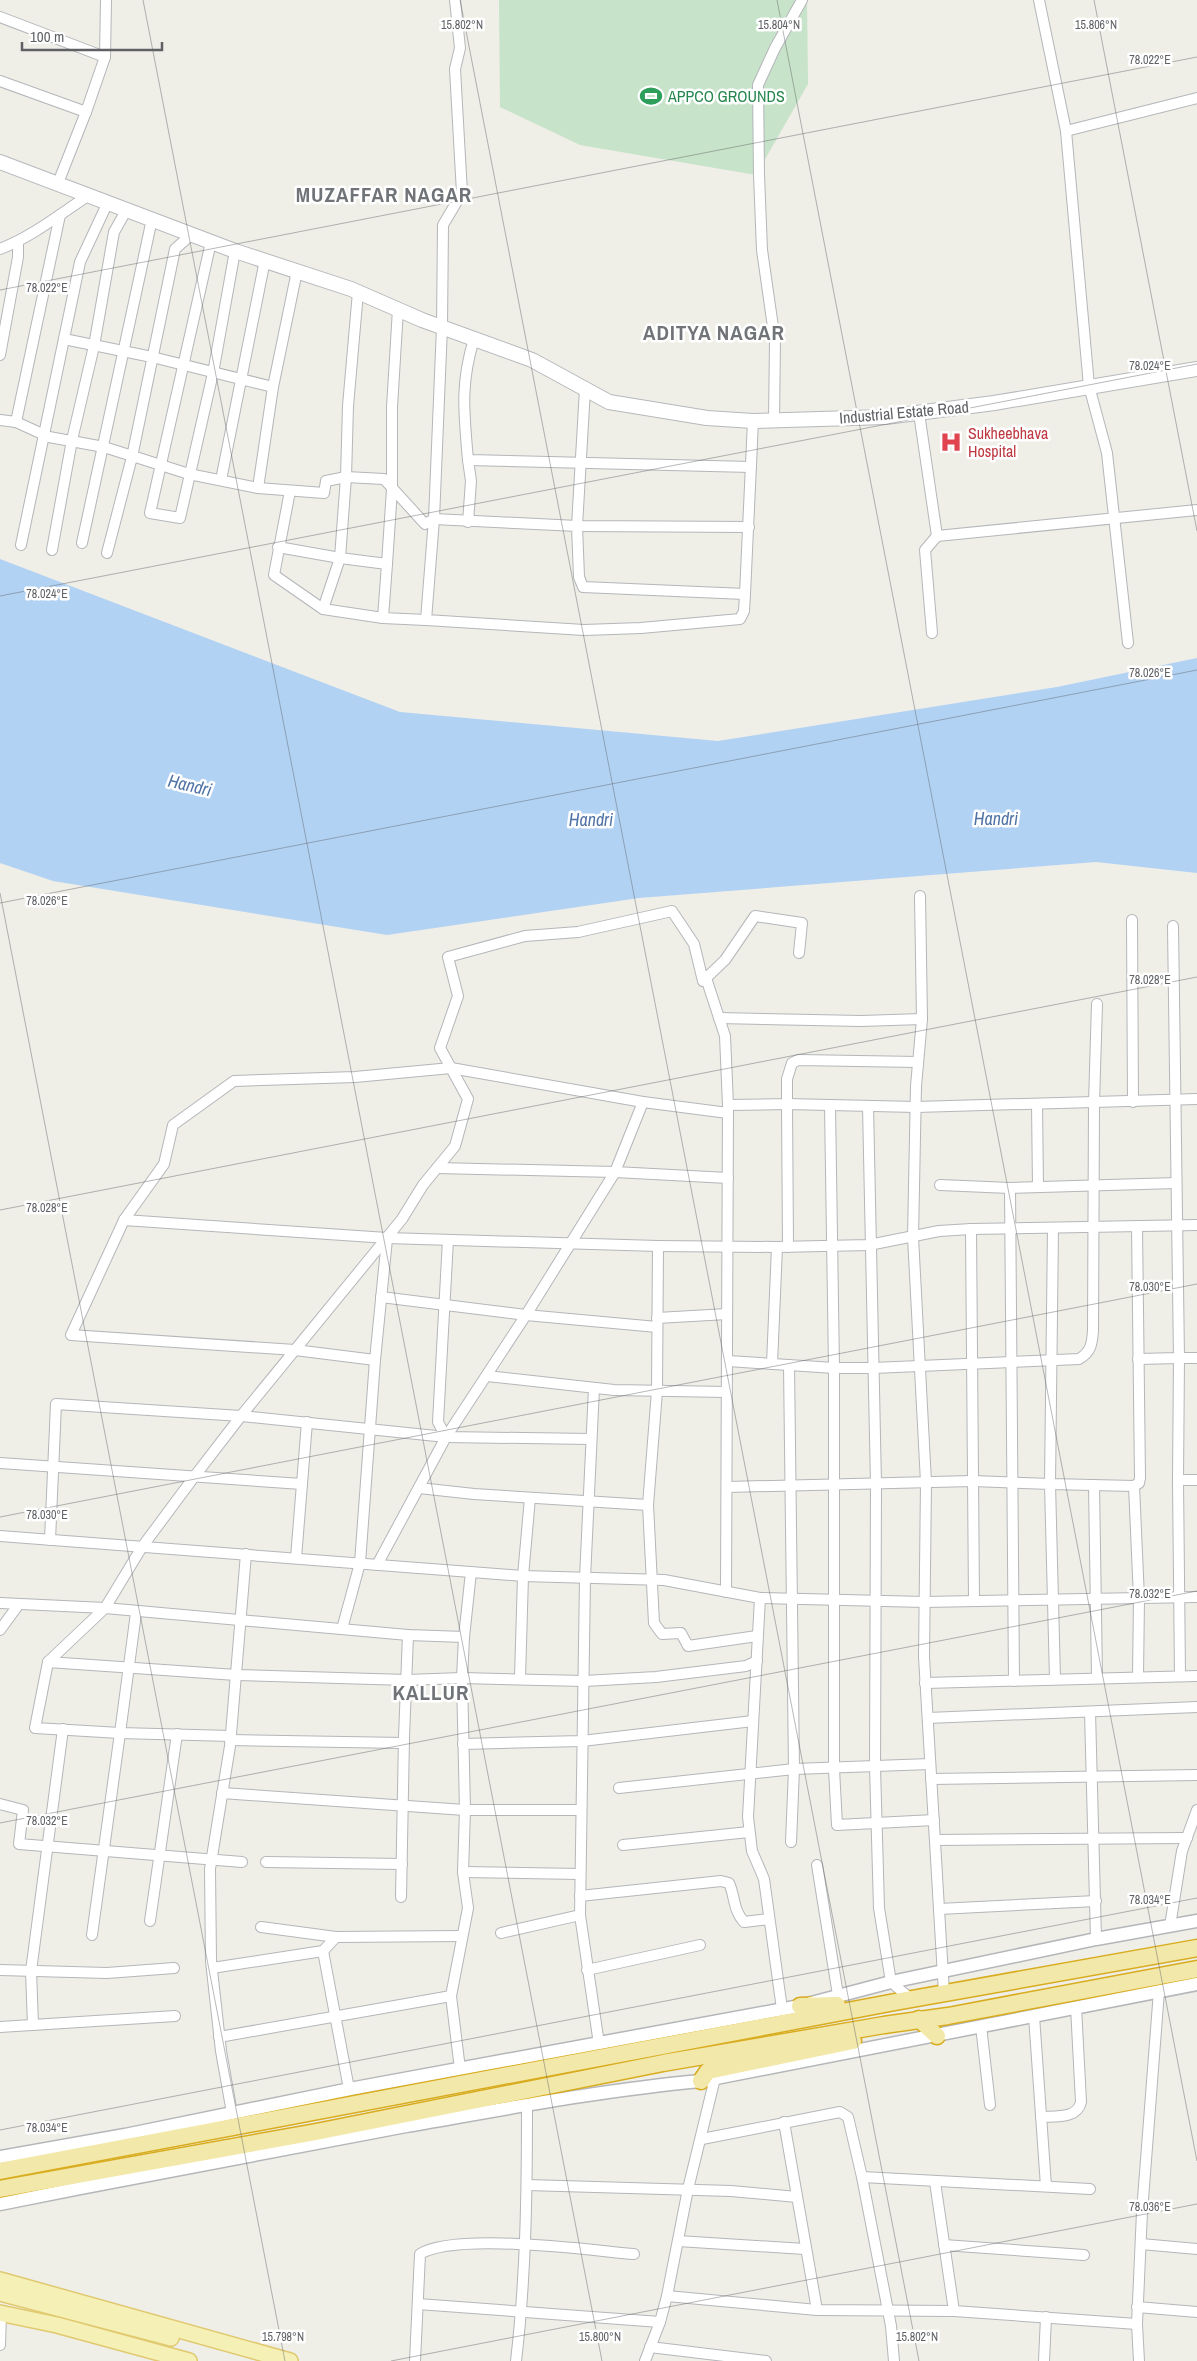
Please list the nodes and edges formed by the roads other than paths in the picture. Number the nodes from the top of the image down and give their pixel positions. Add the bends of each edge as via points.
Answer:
1 (106, 0) edge
2 (455, 0) edge
3 (802, 0) edge
4 (1039, 0) edge
5 (0, 17) edge
6 (105, 57) junction
7 (0, 81) edge
8 (1197, 98) edge
9 (86, 112) junction
10 (1066, 131) junction
11 (0, 162) edge
12 (58, 183) junction
13 (89, 196) junction
14 (108, 202) junction
15 (127, 209) junction
16 (60, 215) junction
17 (152, 218) junction
18 (192, 234) junction
19 (18, 242) junction
20 (211, 242) junction
21 (0, 249) edge
22 (235, 251) junction
23 (265, 260) junction
24 (297, 270) junction
25 (358, 292) junction
26 (398, 309) junction
27 (442, 327) junction
28 (64, 339) junction
29 (474, 339) junction
30 (94, 346) junction
31 (124, 351) junction
32 (0, 355) edge
33 (152, 357) junction
34 (183, 366) junction
35 (1197, 369) edge
36 (213, 373) junction
37 (240, 380) junction
38 (1089, 386) junction
39 (273, 387) junction
40 (585, 389) junction
41 (919, 413) junction
42 (0, 420) edge
43 (774, 421) junction
44 (16, 422) junction
45 (753, 422) junction
46 (42, 434) junction
47 (72, 440) junction
48 (104, 447) junction
49 (132, 457) junction
50 (468, 460) junction
51 (580, 463) junction
52 (161, 466) junction
53 (751, 466) junction
54 (189, 474) junction
55 (346, 477) junction
56 (220, 480) junction
57 (258, 488) junction
58 (392, 489) junction
59 (290, 492) junction
60 (1197, 510) edge
61 (434, 519) junction
62 (1115, 519) junction
63 (468, 522) junction
64 (577, 526) junction
65 (749, 527) junction
66 (937, 536) junction
67 (82, 543) dead end
68 (21, 544) dead end
69 (278, 547) junction
70 (52, 550) dead end
71 (107, 553) dead end
72 (340, 558) junction
73 (387, 564) junction
74 (746, 594) junction
75 (323, 609) junction
76 (383, 618) junction
77 (426, 620) junction
78 (932, 633) dead end
79 (1128, 644) dead end
80 (920, 896) dead end
81 (1132, 920) dead end
82 (1173, 926) dead end
83 (799, 953) dead end
84 (706, 978) junction
85 (1097, 1004) dead end
86 (719, 1018) junction
87 (922, 1019) junction
88 (918, 1062) junction
89 (450, 1068) junction
90 (1197, 1099) edge
91 (1175, 1100) junction
92 (643, 1102) junction
93 (1133, 1102) junction
94 (1094, 1103) junction
95 (788, 1104) junction
96 (1037, 1104) junction
97 (830, 1105) junction
98 (868, 1106) junction
99 (916, 1107) junction
100 (728, 1109) junction
101 (437, 1168) junction
102 (615, 1172) junction
103 (728, 1178) junction
104 (1176, 1183) junction
105 (940, 1185) dead end
106 (1094, 1186) junction
107 (1038, 1187) junction
108 (1010, 1188) junction
109 (124, 1220) junction
110 (1176, 1225) junction
111 (1197, 1225) edge
112 (1137, 1226) junction
113 (1094, 1227) junction
114 (1053, 1228) junction
115 (971, 1229) junction
116 (1010, 1229) junction
117 (913, 1237) junction
118 (387, 1238) junction
119 (448, 1240) junction
120 (570, 1242) junction
121 (869, 1245) junction
122 (658, 1246) junction
123 (727, 1246) junction
124 (831, 1246) junction
125 (777, 1247) junction
126 (788, 1247) junction
127 (381, 1297) junction
128 (445, 1305) junction
129 (727, 1314) junction
130 (526, 1315) junction
131 (657, 1322) junction
132 (295, 1350) junction
133 (1179, 1358) junction
134 (1197, 1358) edge
135 (1138, 1359) junction
136 (375, 1360) junction
137 (728, 1361) junction
138 (1050, 1361) junction
139 (972, 1363) junction
140 (1011, 1363) junction
141 (772, 1364) junction
142 (789, 1365) junction
143 (920, 1365) junction
144 (834, 1368) junction
145 (873, 1368) junction
146 (487, 1376) junction
147 (594, 1388) junction
148 (657, 1391) junction
149 (727, 1392) junction
150 (241, 1416) junction
151 (307, 1422) junction
152 (371, 1428) junction
153 (446, 1437) junction
154 (591, 1439) junction
155 (0, 1463) edge
156 (53, 1467) junction
157 (194, 1477) junction
158 (1178, 1480) junction
159 (1197, 1480) edge
160 (973, 1481) junction
161 (926, 1482) junction
162 (1012, 1482) junction
163 (302, 1484) junction
164 (833, 1484) junction
165 (876, 1484) junction
166 (1050, 1484) junction
167 (789, 1485) junction
168 (1094, 1485) junction
169 (1134, 1486) junction
170 (727, 1487) junction
171 (419, 1488) junction
172 (530, 1498) junction
173 (588, 1500) junction
174 (648, 1505) junction
175 (0, 1536) edge
176 (50, 1540) junction
177 (142, 1548) junction
178 (246, 1554) junction
179 (296, 1558) junction
180 (360, 1563) junction
181 (377, 1565) junction
182 (471, 1572) junction
183 (522, 1576) junction
184 (585, 1578) junction
185 (653, 1580) junction
186 (726, 1592) junction
187 (1180, 1597) junction
188 (1197, 1597) edge
189 (760, 1598) junction
190 (1139, 1598) junction
191 (792, 1599) junction
192 (1096, 1599) junction
193 (832, 1600) junction
194 (1015, 1600) junction
195 (1054, 1600) junction
196 (875, 1601) junction
197 (974, 1601) junction
198 (925, 1602) junction
199 (0, 1603) edge
200 (19, 1604) junction
201 (105, 1608) junction
202 (136, 1613) junction
203 (240, 1620) junction
204 (342, 1629) junction
205 (0, 1630) edge
206 (408, 1634) junction
207 (757, 1636) junction
208 (464, 1637) junction
209 (757, 1661) junction
210 (48, 1662) junction
211 (129, 1669) junction
212 (236, 1676) junction
213 (1180, 1676) junction
214 (1197, 1676) edge
215 (1138, 1677) junction
216 (462, 1678) junction
217 (520, 1678) junction
218 (1097, 1678) junction
219 (407, 1680) junction
220 (1055, 1680) junction
221 (584, 1681) junction
222 (1014, 1681) junction
223 (925, 1683) junction
224 (1197, 1707) edge
225 (1090, 1712) junction
226 (928, 1718) junction
227 (753, 1722) junction
228 (63, 1730) junction
229 (120, 1733) junction
230 (177, 1734) junction
231 (230, 1738) junction
232 (582, 1741) junction
233 (404, 1743) junction
234 (463, 1744) junction
235 (930, 1764) junction
236 (874, 1767) junction
237 (794, 1769) junction
238 (834, 1769) junction
239 (750, 1773) junction
240 (1197, 1775) edge
241 (1092, 1777) junction
242 (931, 1779) junction
243 (619, 1788) dead end
244 (222, 1793) junction
245 (0, 1804) edge
246 (403, 1807) junction
247 (464, 1810) junction
248 (580, 1810) junction
249 (1197, 1810) edge
250 (934, 1820) junction
251 (876, 1823) junction
252 (749, 1832) junction
253 (1187, 1838) junction
254 (1094, 1839) junction
255 (935, 1840) junction
256 (792, 1842) dead end
257 (623, 1845) dead end
258 (47, 1847) junction
259 (104, 1851) junction
260 (158, 1854) junction
261 (212, 1860) junction
262 (242, 1862) dead end
263 (266, 1862) dead end
264 (402, 1864) junction
265 (816, 1865) dead end
266 (463, 1872) junction
267 (580, 1874) junction
268 (580, 1896) junction
269 (401, 1897) dead end
270 (1096, 1900) junction
271 (939, 1909) junction
272 (580, 1915) junction
273 (769, 1919) junction
274 (150, 1921) dead end
275 (1197, 1921) edge
276 (261, 1926) dead end
277 (1170, 1926) junction
278 (501, 1933) dead end
279 (92, 1934) dead end
280 (462, 1936) junction
281 (336, 1937) junction
282 (1096, 1938) junction
283 (700, 1945) dead end
284 (1197, 1948) edge
285 (323, 1951) junction
286 (174, 1968) dead end
287 (212, 1968) junction
288 (1197, 1969) edge
289 (0, 1970) edge
290 (588, 1970) junction
291 (31, 1971) junction
292 (942, 1971) junction
293 (891, 1982) junction
294 (1197, 1984) edge
295 (1159, 1991) junction
296 (944, 1993) junction
297 (838, 1995) junction
298 (451, 1996) junction
299 (912, 2000) junction
300 (882, 2005) junction
301 (800, 2006) junction
302 (1076, 2007) junction
303 (782, 2009) junction
304 (175, 2016) dead end
305 (335, 2016) junction
306 (1034, 2016) junction
307 (919, 2019) junction
308 (884, 2024) junction
309 (33, 2025) junction
310 (982, 2026) junction
311 (0, 2027) edge
312 (937, 2036) junction
313 (219, 2037) junction
314 (599, 2044) junction
315 (460, 2069) junction
316 (708, 2080) junction
317 (349, 2089) junction
318 (990, 2105) dead end
319 (526, 2106) junction
320 (232, 2113) junction
321 (1041, 2117) junction
322 (784, 2122) junction
323 (702, 2139) junction
324 (0, 2157) edge
325 (0, 2171) edge
326 (862, 2177) junction
327 (935, 2182) junction
328 (527, 2185) junction
329 (1046, 2186) junction
330 (0, 2189) edge
331 (1090, 2189) dead end
332 (688, 2190) junction
333 (796, 2197) junction
334 (0, 2204) edge
335 (678, 2241) junction
336 (1141, 2244) junction
337 (944, 2245) junction
338 (525, 2246) junction
339 (805, 2249) junction
340 (1197, 2249) edge
341 (634, 2254) dead end
342 (1084, 2255) dead end
343 (0, 2280) edge
344 (0, 2293) edge
345 (667, 2296) junction
346 (418, 2304) junction
347 (1138, 2308) junction
348 (887, 2309) junction
349 (817, 2310) junction
350 (522, 2311) junction
351 (954, 2311) junction
352 (1197, 2312) edge
353 (1, 2313) edge
354 (1046, 2317) junction
355 (660, 2322) junction
356 (1137, 2324) junction
357 (0, 2345) edge
358 (650, 2347) junction
359 (164, 2358) edge
360 (712, 2358) edge
361 (189, 2361) edge
362 (259, 2361) edge
363 (290, 2361) edge
364 (415, 2361) edge
365 (516, 2361) edge
366 (645, 2361) edge
367 (766, 2361) edge
368 (894, 2361) edge
369 (1044, 2361) edge
370 (1138, 2361) edge

1 - 6 street
2 - 27 street via 460,48 455,69 462,193 443,225
3 - 43 street via 758,86 762,250 775,341
4 - 10 street
5 - 6 street
6 - 9 street
7 - 9 street
8 - 10 street
9 - 12 street
10 - 38 street
11 - 12 main road, Industrial Estate Road
12 - 13 main road, Industrial Estate Road
13 - 14 main road, Industrial Estate Road
13 - 16 street
14 - 15 main road, Industrial Estate Road
14 - 28 street via 80,262
15 - 17 main road, Industrial Estate Road
15 - 30 street via 114,232
16 - 19 street
16 - 44 street
17 - 18 main road, Industrial Estate Road
17 - 31 street
18 - 20 main road, Industrial Estate Road
18 - 33 street via 175,249
19 - 21 street
19 - 32 street
20 - 22 main road, Industrial Estate Road
20 - 34 street
22 - 23 main road, Industrial Estate Road
22 - 36 street
23 - 24 main road, Industrial Estate Road
23 - 37 street
24 - 25 main road, Industrial Estate Road
24 - 39 street
25 - 26 main road, Industrial Estate Road
25 - 55 street via 348,406
26 - 27 main road, Industrial Estate Road
26 - 58 street via 392,407
27 - 29 main road, Industrial Estate Road
27 - 61 street
28 - 30 street
28 - 46 street
29 - 40 main road, Industrial Estate Road via 532,360
29 - 50 street via 466,366 463,400
30 - 31 street
30 - 47 street
31 - 33 street
31 - 48 street
33 - 34 street
33 - 49 street
34 - 36 street
34 - 52 street
35 - 38 main road, Industrial Estate Road
36 - 37 street
36 - 54 street
37 - 39 street
37 - 56 street
38 - 41 main road, Industrial Estate Road
38 - 62 street via 1107,453
39 - 57 street
40 - 45 main road, Industrial Estate Road via 609,402
40 - 51 street
41 - 43 main road, Industrial Estate Road
41 - 66 street
42 - 44 street
43 - 45 main road, Industrial Estate Road
44 - 46 street
45 - 53 street
46 - 47 street
46 - 68 street
47 - 48 street
47 - 70 street
48 - 49 street
48 - 67 street
49 - 52 street
49 - 71 street
50 - 51 street
50 - 63 street via 471,481
51 - 53 street
51 - 64 street
52 - 54 street
52 - 54 street via 150,512 180,518
53 - 65 street
54 - 56 street
55 - 58 street via 384,480
55 - 59 street via 326,481 324,494
55 - 72 street
56 - 57 street
57 - 59 street
58 - 61 street via 425,524
58 - 73 street
59 - 69 street
60 - 62 street
61 - 63 street
61 - 77 street
62 - 66 street
62 - 79 street
63 - 64 street
64 - 65 street
64 - 74 street via 579,578 583,587
65 - 74 street
66 - 78 street via 925,550
69 - 72 street
69 - 75 street via 274,575
72 - 73 street
72 - 75 street
73 - 76 street
74 - 77 street via 740,619 691,624 584,630
75 - 76 street
76 - 77 street
80 - 87 street
81 - 93 street
82 - 91 street
83 - 84 street via 802,923 755,916 725,960
84 - 86 street
84 - 89 street via 703,981 694,944 672,911 578,932 525,936 448,957 458,996 440,1048
85 - 94 street
86 - 87 street
86 - 100 street via 725,1036
87 - 88 street
88 - 95 street via 798,1060 789,1070
88 - 99 street
89 - 92 street
89 - 101 street via 468,1099 455,1146
89 - 109 street via 355,1077 234,1081 173,1125 164,1164
90 - 91 street
91 - 93 street
91 - 104 street
92 - 100 street
92 - 102 street
93 - 94 street
94 - 96 street
94 - 106 street
95 - 97 street
95 - 100 street
95 - 126 street
96 - 99 street
96 - 107 street
97 - 98 street
97 - 124 street
98 - 99 street
98 - 121 street
99 - 117 street
100 - 103 street
101 - 102 street
101 - 118 street
102 - 103 street
102 - 120 street
103 - 123 street
104 - 106 street
104 - 110 street
105 - 108 street
106 - 107 street
106 - 113 street
107 - 108 street
108 - 116 street
109 - 118 street
109 - 132 street via 71,1335
110 - 111 street
110 - 112 street
110 - 133 street
112 - 113 street
112 - 135 street
113 - 114 street
113 - 138 street via 1092,1347 1079,1359
114 - 116 street
114 - 138 street
115 - 116 street
115 - 117 street
115 - 139 street
116 - 140 street
117 - 121 street
117 - 143 street
118 - 119 street
118 - 127 street
118 - 132 street
119 - 120 street
119 - 128 street
120 - 122 street
120 - 130 street
121 - 124 street
121 - 145 street
122 - 123 street
122 - 131 street
123 - 125 street
123 - 129 street
124 - 126 street
124 - 144 street
125 - 126 street
125 - 141 street
127 - 128 street
127 - 136 street
128 - 130 street
128 - 153 street via 438,1422
129 - 131 street
129 - 137 street
130 - 131 street
130 - 146 street
131 - 148 street
132 - 136 street
132 - 150 street
133 - 134 street
133 - 135 street
133 - 158 street
135 - 169 street via 1140,1478
136 - 152 street
137 - 141 street
137 - 149 street
138 - 140 street
138 - 166 street
139 - 140 street
139 - 143 street
139 - 160 street
140 - 162 street
141 - 142 street
142 - 144 street
142 - 167 street
143 - 145 street
143 - 161 street
144 - 145 street
144 - 164 street
145 - 165 street
146 - 147 street
146 - 153 street
147 - 148 street
147 - 154 street
148 - 149 street
148 - 174 street
149 - 170 street
150 - 151 street
150 - 156 street via 56,1404
150 - 157 street
151 - 152 street
151 - 163 street
152 - 153 street
152 - 180 street
153 - 154 street
153 - 171 street
154 - 173 street
155 - 156 street
156 - 157 street
156 - 176 street
157 - 163 street
157 - 177 street
158 - 159 street
158 - 187 street
160 - 161 street
160 - 162 street
160 - 197 street
161 - 165 street
161 - 198 street
162 - 166 street
162 - 194 street
163 - 179 street
164 - 165 street
164 - 167 street
164 - 193 street
165 - 196 street
166 - 168 street
166 - 195 street
167 - 170 street
167 - 191 street
168 - 169 street
168 - 192 street
169 - 190 street
170 - 186 street
171 - 172 street
171 - 181 street
172 - 173 street
172 - 183 street
173 - 174 street
173 - 184 street
174 - 185 street
175 - 176 street
176 - 177 street
177 - 178 street
177 - 201 street
178 - 179 street
178 - 203 street
179 - 180 street
180 - 181 street
180 - 204 street
181 - 182 street
182 - 183 street
182 - 208 street
183 - 184 street
183 - 217 street
184 - 185 street
184 - 221 street
185 - 186 street
185 - 207 street via 654,1623 662,1634 682,1633 688,1646
186 - 189 street
187 - 188 street
187 - 190 street
187 - 213 street
189 - 191 street
189 - 207 street
190 - 192 street
190 - 215 street
191 - 193 street
191 - 237 street
192 - 195 street
192 - 218 street
193 - 196 street
193 - 238 street
194 - 195 street
194 - 197 street
194 - 222 street
195 - 220 street
196 - 198 street
196 - 236 street
197 - 198 street
198 - 223 street
199 - 200 street
200 - 201 street
200 - 205 street
201 - 202 street
201 - 210 street
202 - 203 street
202 - 211 street
203 - 204 street
203 - 212 street
204 - 206 street
206 - 208 street
206 - 219 street
207 - 209 street
208 - 216 street
209 - 221 street via 746,1666 664,1676
209 - 227 street
210 - 211 street
210 - 228 street via 35,1728
211 - 212 street
211 - 229 street
212 - 219 street
212 - 231 street
213 - 214 street
213 - 215 street
215 - 218 street
216 - 217 street
216 - 219 street
216 - 234 street
217 - 221 street
218 - 220 street
219 - 233 street
220 - 222 street
221 - 232 street
222 - 223 street
223 - 226 street
224 - 225 street
225 - 226 street
225 - 241 street
226 - 235 street
227 - 232 street
227 - 239 street
228 - 229 street
228 - 258 street
229 - 230 street
229 - 259 street
230 - 231 street
230 - 260 street
231 - 233 street
231 - 244 street
232 - 234 street
232 - 248 street
233 - 246 street
234 - 247 street
235 - 236 street
235 - 242 street
236 - 238 street
236 - 251 street
237 - 238 street
237 - 239 street
237 - 256 street
238 - 251 street via 837,1825
239 - 243 street
239 - 252 street
240 - 241 street
241 - 242 street
241 - 254 street
242 - 250 street
244 - 246 street
244 - 261 street
245 - 258 street via 22,1810 19,1844
246 - 247 street
246 - 264 street
247 - 248 street
247 - 266 street
248 - 267 street
249 - 253 street
250 - 251 street
250 - 255 street
251 - 293 street via 879,1908
252 - 257 street
252 - 273 street via 752,1851 764,1879
253 - 254 street
253 - 277 street
254 - 255 street
254 - 270 street
255 - 271 street
258 - 259 street
258 - 291 street
259 - 260 street
259 - 279 street
260 - 261 street
260 - 274 street
261 - 262 street
261 - 287 street
263 - 264 street
264 - 269 street
265 - 297 street
266 - 267 street
266 - 280 street via 468,1908
267 - 268 street
268 - 272 street
268 - 273 street via 721,1881 729,1883 738,1915 744,1922
270 - 271 street
270 - 282 street
271 - 292 street
272 - 278 street
272 - 290 street
273 - 303 street
275 - 277 street
276 - 281 street
277 - 282 street
280 - 281 street
280 - 298 street
281 - 285 street
282 - 292 street
283 - 290 street
284 - 296 highway
285 - 287 street
285 - 305 street
286 - 291 street via 107,1973
287 - 313 street
288 - 307 highway via 957,2015
289 - 291 street
290 - 314 street
291 - 309 street
292 - 293 street
292 - 296 street
293 - 297 street
293 - 299 street
294 - 295 street
295 - 302 street
295 - 336 street
296 - 299 highway
297 - 301 street
298 - 305 street
298 - 315 street
299 - 300 highway
300 - 301 highway
300 - 325 highway
301 - 303 street
302 - 306 street
302 - 321 street via 1082,2102 1075,2113
303 - 314 street
304 - 309 street
305 - 313 street
305 - 317 street
306 - 310 street
306 - 321 street
307 - 308 highway
307 - 312 highway
308 - 316 highway via 859,2040 708,2071
308 - 330 highway
309 - 311 street
310 - 312 street
310 - 318 street
312 - 316 street
313 - 320 street
314 - 315 street
315 - 317 street
316 - 319 street via 628,2088
316 - 323 street
317 - 320 street
319 - 328 street
319 - 334 street via 252,2154
320 - 324 street
321 - 329 street
322 - 323 street
322 - 326 street via 840,2112 848,2117
322 - 333 street
323 - 332 street
326 - 327 street
326 - 348 street
327 - 329 street
327 - 337 street
328 - 332 street
328 - 338 street
329 - 331 street
332 - 333 street
332 - 335 street
333 - 339 street
335 - 339 street
335 - 345 street
336 - 340 street
336 - 347 street
337 - 342 street
337 - 351 street
338 - 341 street
338 - 346 street via 471,2243 430,2248 420,2254
338 - 350 street
339 - 349 street
343 - 363 main road
344 - 362 main road
345 - 349 street
345 - 355 street
346 - 350 street
346 - 364 street
347 - 352 street
347 - 356 street
348 - 349 street
348 - 351 street
348 - 368 street
350 - 355 street
350 - 365 street
351 - 354 street
353 - 357 street
353 - 359 main road via 57,2325
354 - 356 street
354 - 369 street
355 - 358 street
356 - 370 street
358 - 360 street
358 - 366 street
359 - 361 main road
360 - 367 street

